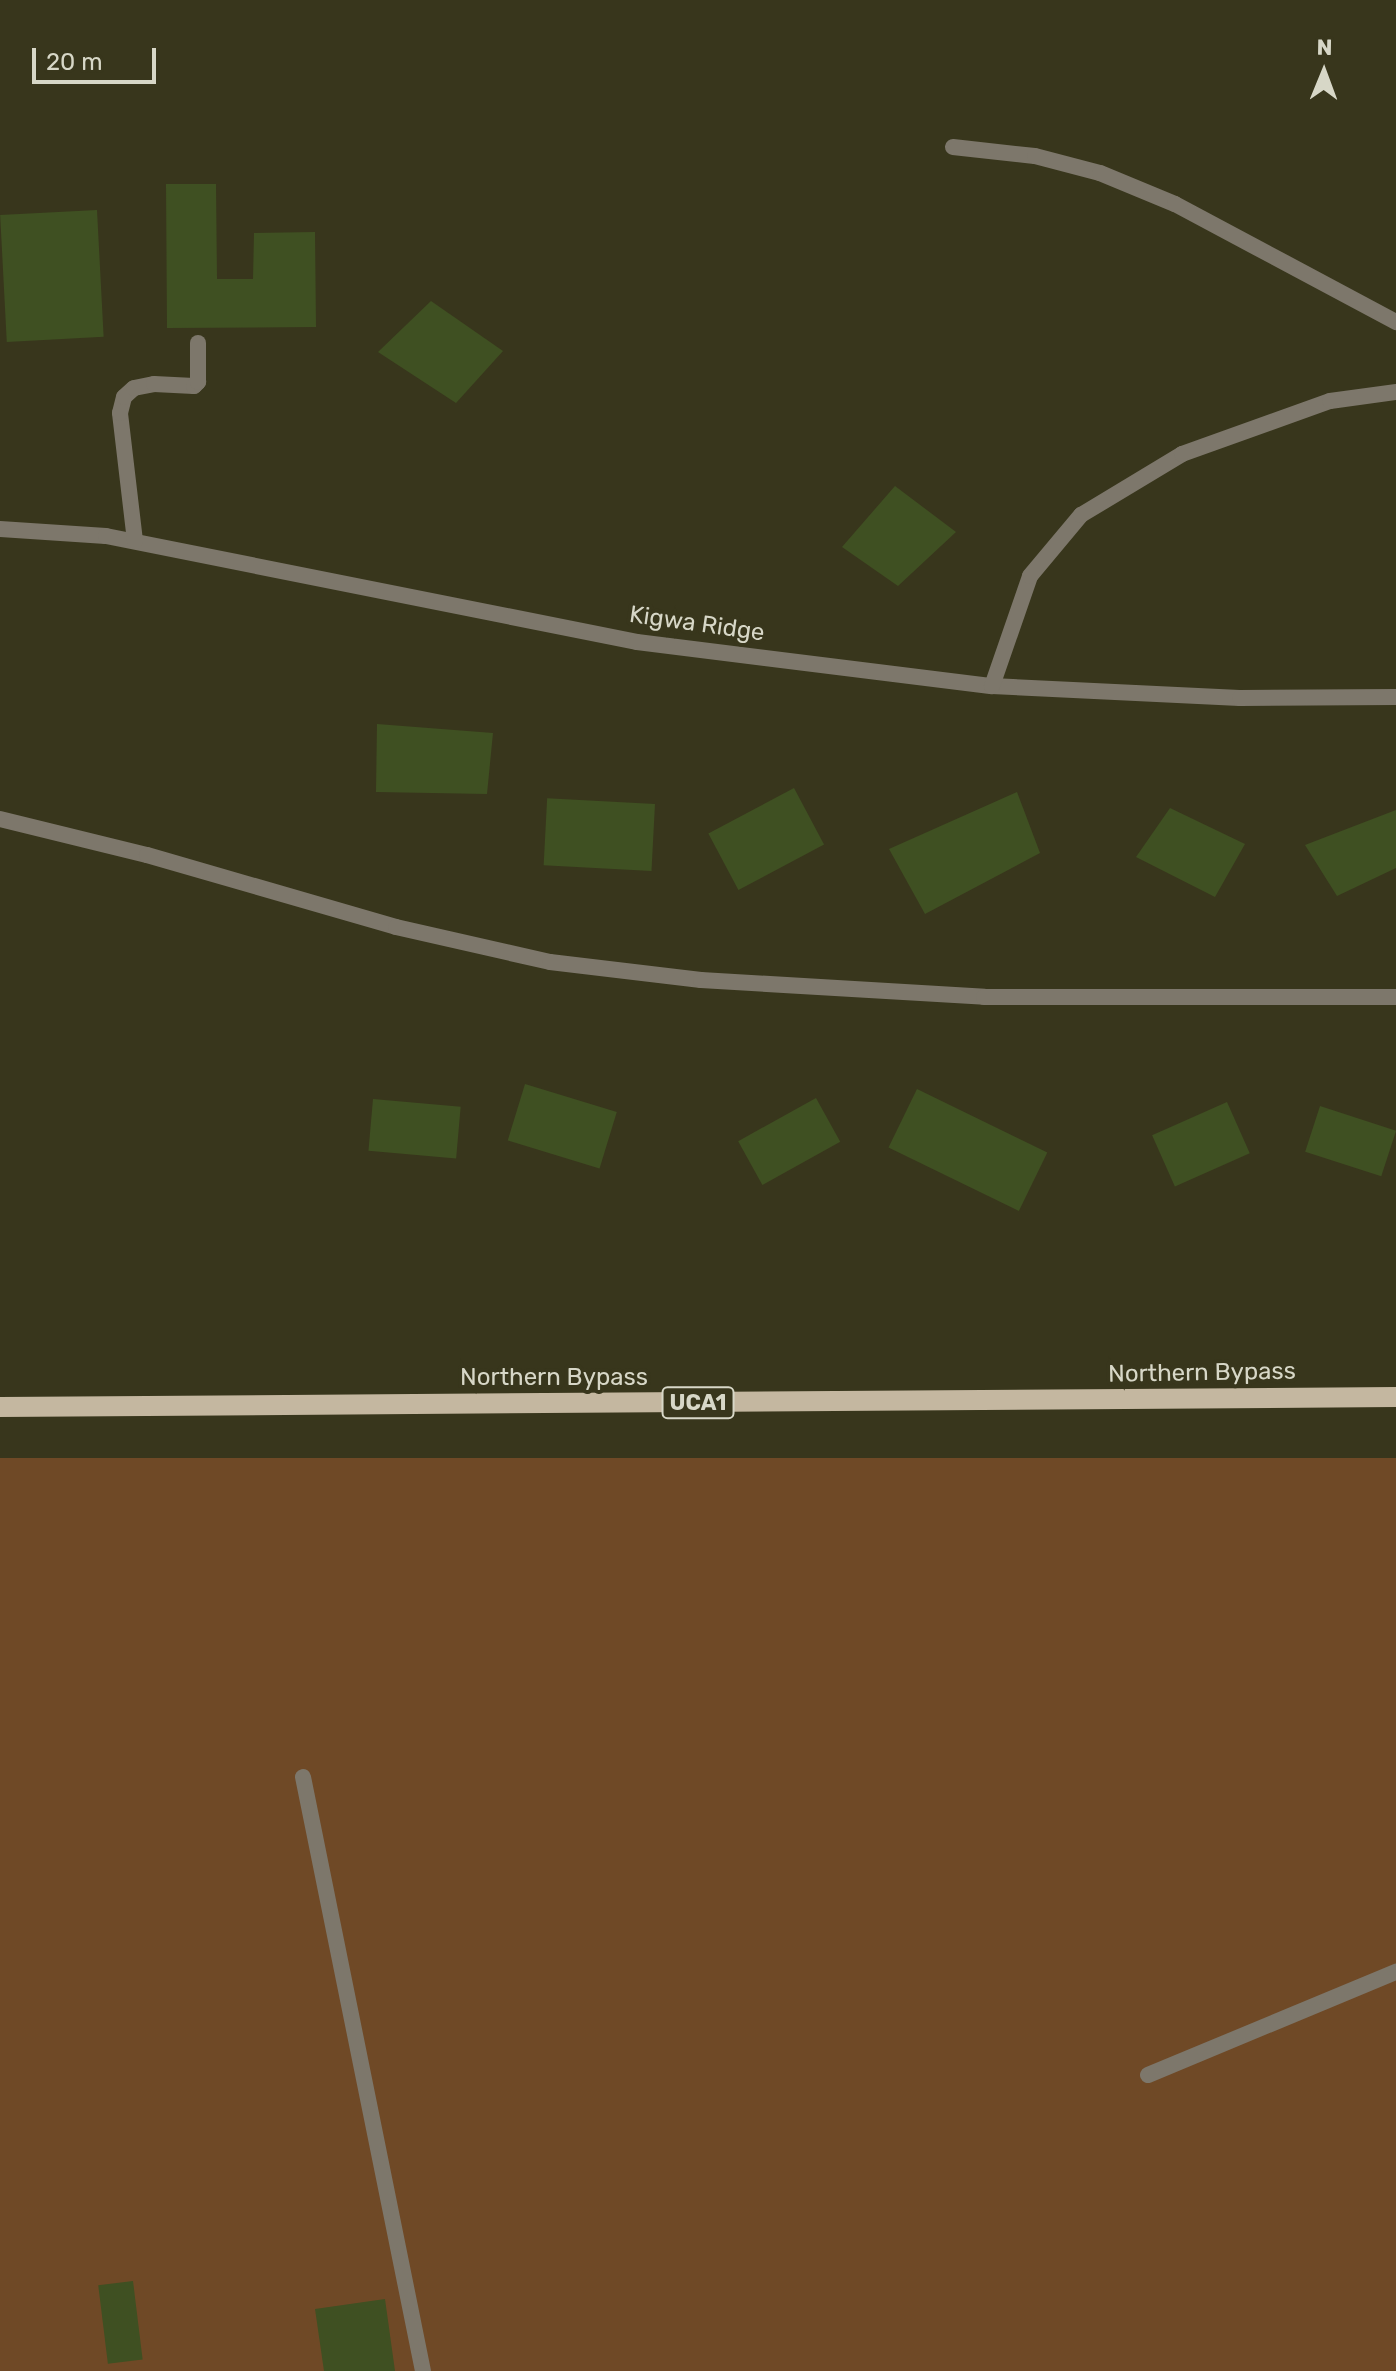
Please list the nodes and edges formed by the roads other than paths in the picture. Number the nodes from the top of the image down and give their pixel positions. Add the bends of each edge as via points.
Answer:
1 (953, 147) dead end
2 (1396, 322) edge
3 (198, 343) dead end
4 (1396, 392) edge
5 (0, 529) edge
6 (135, 541) junction
7 (992, 686) junction
8 (1396, 697) edge
9 (0, 819) edge
10 (1396, 997) edge
11 (1396, 1397) edge
12 (0, 1407) edge
13 (303, 1777) dead end
14 (1396, 1972) edge
15 (1148, 2075) dead end
16 (423, 2371) edge

1 - 2 street via 1035,156 1100,173 1175,204
3 - 6 street via 194,386 154,384 134,388 124,397 120,413
4 - 7 street via 1330,401 1182,454 1081,515 1030,576
5 - 6 street, Kigwa Ridge
6 - 7 street, Kigwa Ridge via 637,642
7 - 8 street, Kigwa Ridge via 1240,698
9 - 10 street via 396,927 550,962 701,980 984,997
11 - 12 main road, Northern Bypass / UCA1
13 - 16 street
14 - 15 street

